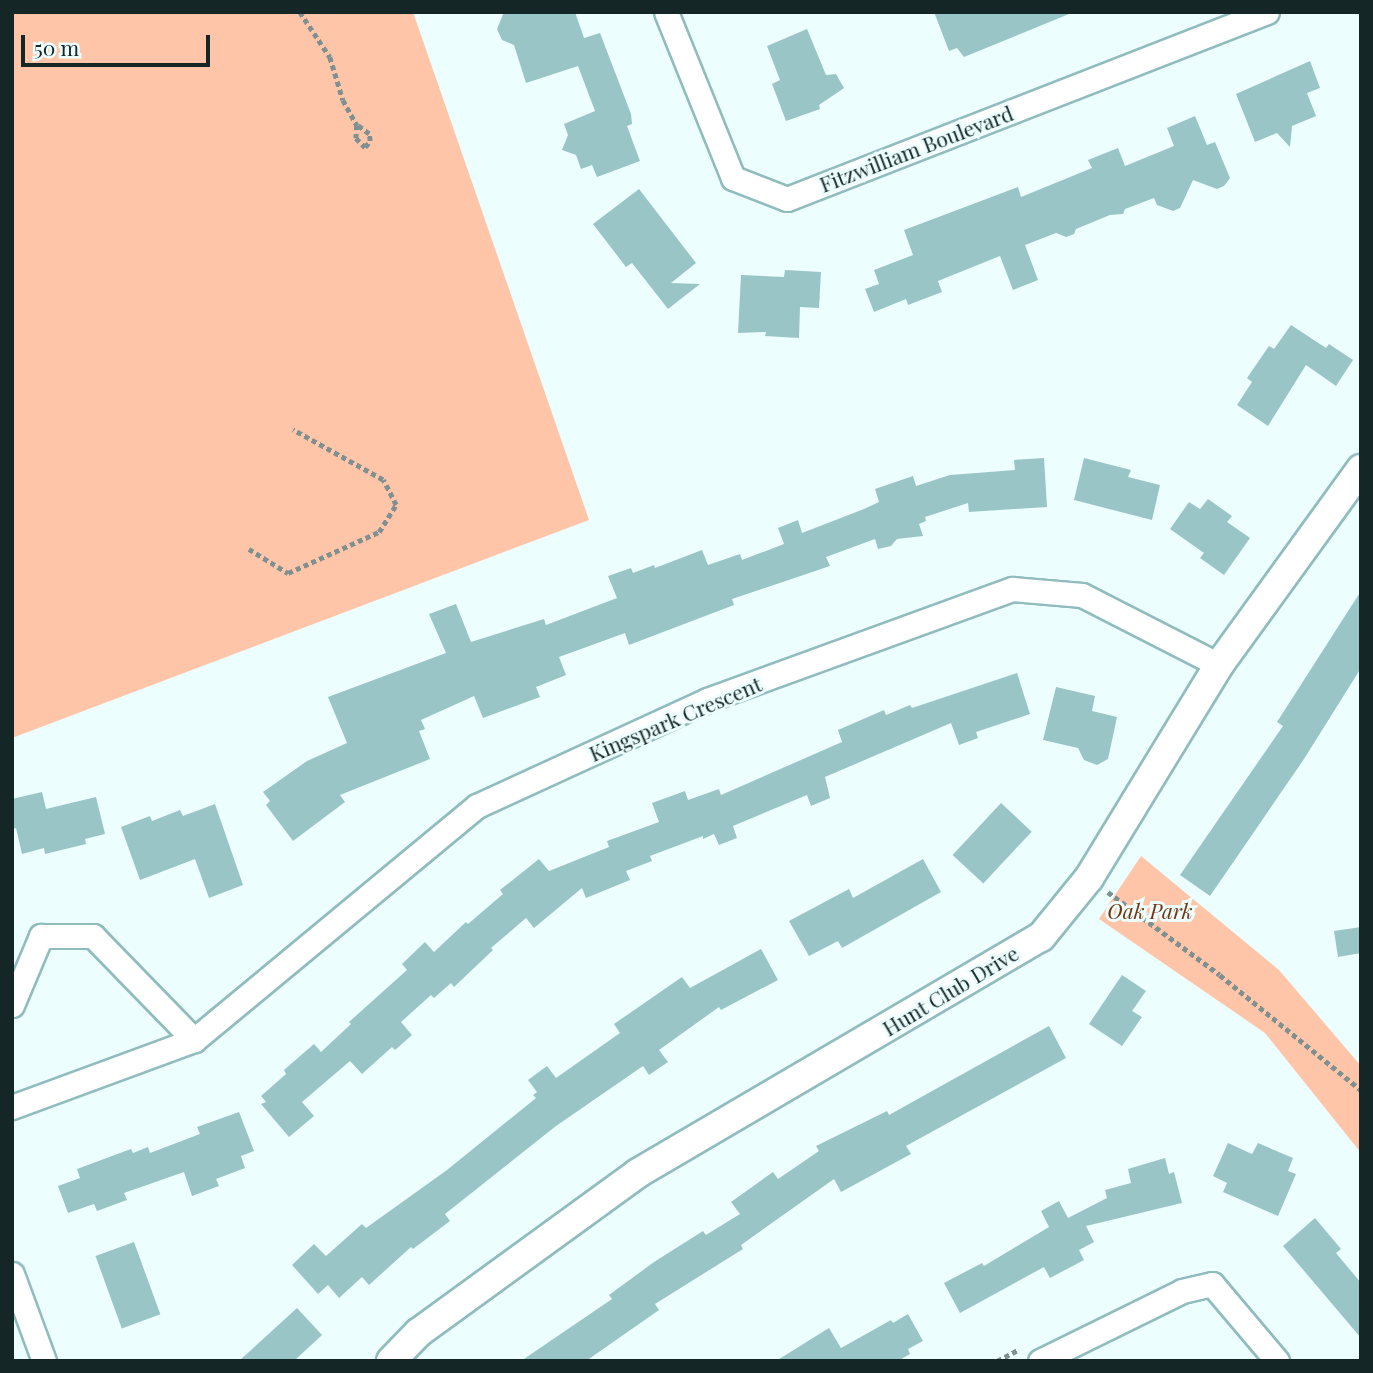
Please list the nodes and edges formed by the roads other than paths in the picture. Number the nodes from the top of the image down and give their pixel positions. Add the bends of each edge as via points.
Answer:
1 (666, 12) edge
2 (1267, 12) edge
3 (1361, 469) edge
4 (1219, 665) junction
5 (12, 1005) edge
6 (194, 1040) junction
7 (12, 1107) edge
8 (12, 1274) edge
9 (44, 1361) edge
10 (391, 1361) edge
11 (1040, 1361) edge
12 (1277, 1361) edge

1 - 2 street, Fitzwilliam Boulevard via 733,178 787,199
3 - 4 street, Hunt Club Drive
4 - 6 street, Kingspark Crescent via 1082,595 1012,589 719,696 477,806
4 - 10 street, Hunt Club Drive via 1089,878 1041,936 638,1173 418,1333
5 - 6 street via 41,936 93,936
6 - 7 street, Kingspark Crescent
8 - 9 street
11 - 12 street via 1182,1291 1212,1284

